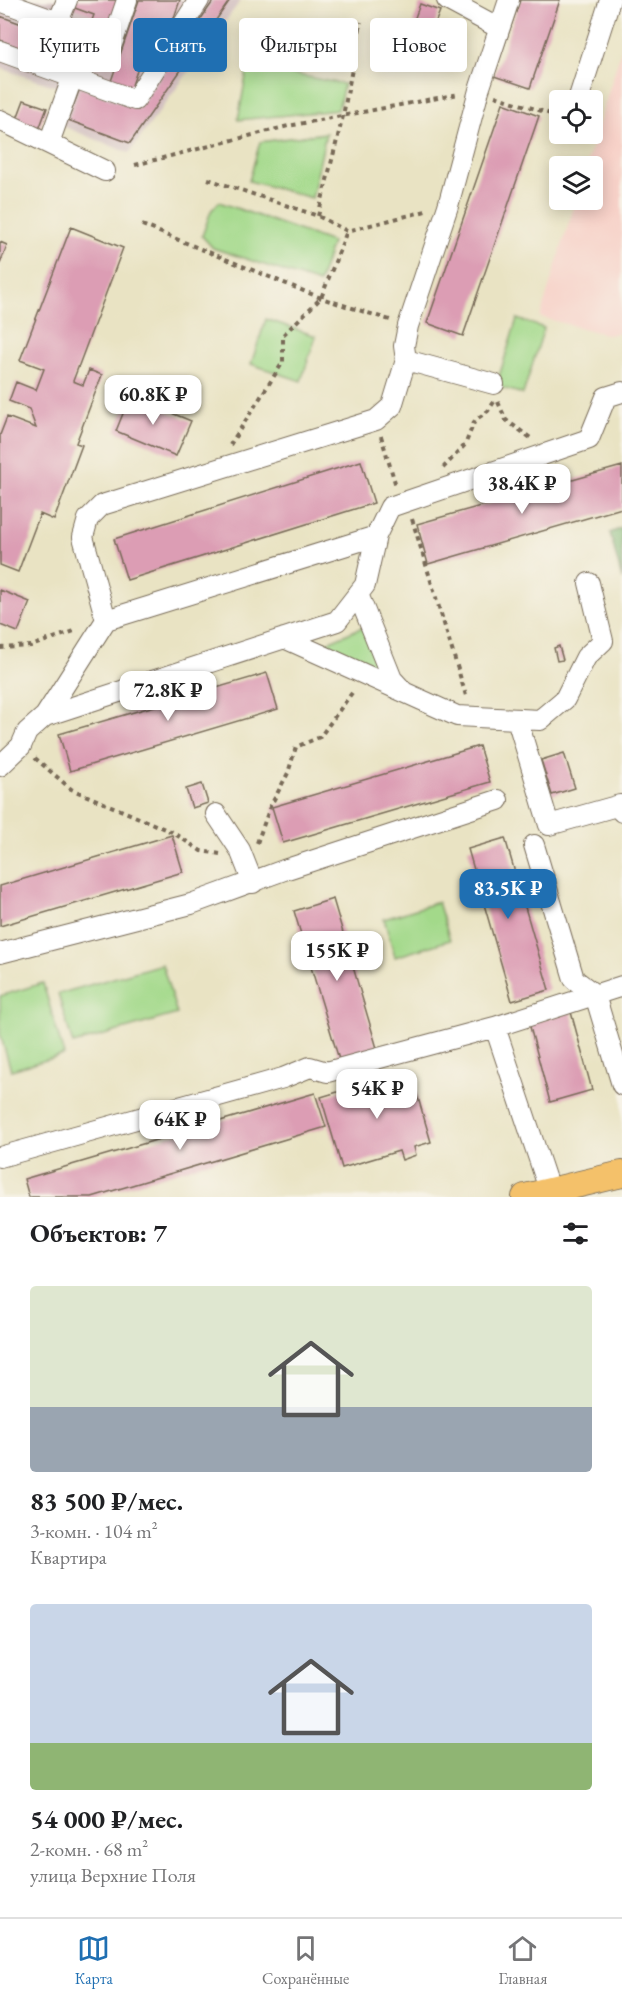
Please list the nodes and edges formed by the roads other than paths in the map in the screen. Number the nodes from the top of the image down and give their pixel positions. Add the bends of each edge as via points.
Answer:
1 (67, 0) edge
2 (127, 0) edge
3 (199, 0) edge
4 (447, 0) edge
5 (508, 0) edge
6 (609, 0) edge
7 (0, 1) edge
8 (47, 18) edge
9 (60, 18) edge
10 (121, 18) edge
11 (500, 27) junction
12 (0, 51) edge
13 (75, 72) edge
14 (74, 77) junction
15 (581, 90) edge
16 (0, 120) edge
17 (49, 143) junction
18 (105, 171) dead end
19 (406, 360) junction
20 (494, 384) dead end
21 (622, 392) edge
22 (376, 536) junction
23 (589, 583) dead end
24 (358, 594) junction
25 (106, 620) junction
26 (284, 638) junction
27 (404, 692) junction
28 (45, 716) junction
29 (517, 719) junction
30 (0, 766) edge
31 (498, 800) dead end
32 (622, 812) edge
33 (216, 814) dead end
34 (534, 845) dead end
35 (253, 883) junction
36 (0, 953) edge
37 (622, 986) edge
38 (595, 995) junction
39 (495, 1027) junction
40 (622, 1085) edge
41 (0, 1157) edge
42 (622, 1174) edge
43 (538, 1194) edge

1 - 9 lane
2 - 10 lane
3 - 14 lane via 135,100
4 - 11 lane
5 - 11 lane
6 - 15 lane
7 - 8 lane
11 - 19 lane via 408,326
12 - 14 lane
13 - 14 lane
14 - 17 lane
16 - 17 lane
17 - 18 lane
19 - 20 lane
19 - 25 lane via 392,406 376,420 102,505 88,519 83,537
21 - 22 lane via 606,397 590,440 390,507
22 - 24 lane via 365,585
22 - 25 lane
23 - 29 lane via 603,641 586,657 566,699 540,720
24 - 26 lane via 337,621
24 - 27 lane via 392,678
25 - 28 lane
26 - 27 lane
26 - 28 lane
27 - 29 lane via 457,716
28 - 30 lane
29 - 32 lane via 549,825 620,805
31 - 35 lane
33 - 35 lane via 243,857
34 - 38 lane via 574,980
35 - 36 lane via 191,904
37 - 38 lane
38 - 39 lane
38 - 40 lane
39 - 41 lane via 327,1071 310,1067 283,1078
39 - 43 lane
42 - 43 main road

